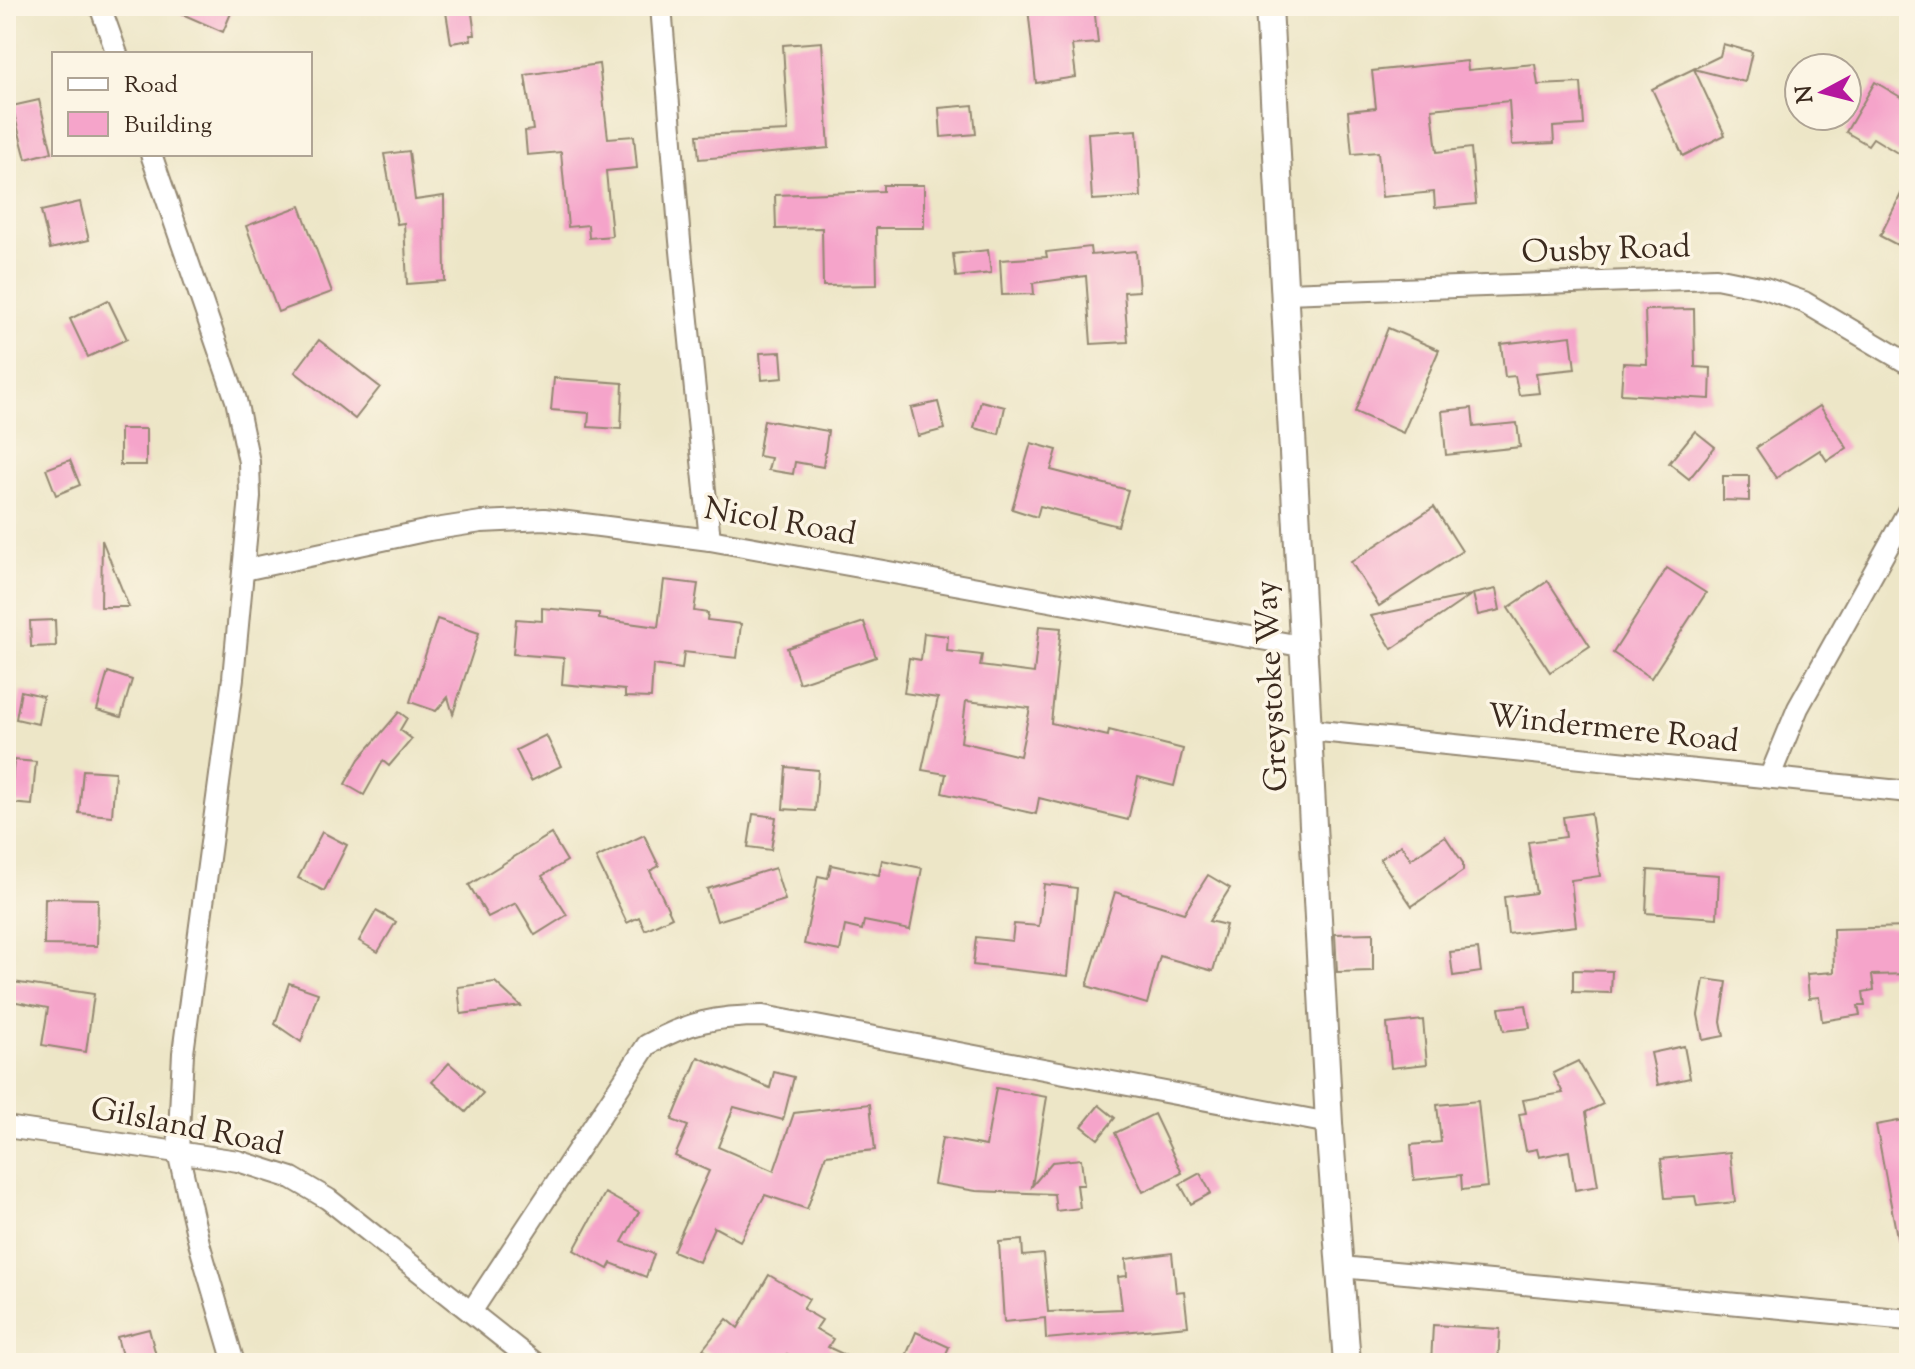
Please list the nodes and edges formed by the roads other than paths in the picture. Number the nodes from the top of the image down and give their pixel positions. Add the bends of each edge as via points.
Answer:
1 (100, 6) edge
2 (661, 6) edge
3 (1269, 6) edge
4 (116, 52) edge
5 (152, 156) edge
6 (1285, 293) junction
7 (1909, 364) edge
8 (1909, 509) edge
9 (710, 540) junction
10 (244, 570) junction
11 (1306, 647) junction
12 (1310, 730) junction
13 (1770, 776) junction
14 (1909, 792) edge
15 (1329, 1123) junction
16 (6, 1127) edge
17 (178, 1152) junction
18 (1341, 1267) junction
19 (471, 1312) junction
20 (1909, 1320) edge
21 (234, 1363) edge
22 (535, 1363) edge
23 (1347, 1363) edge

1 - 4 street
2 - 9 street
3 - 6 street, Greystoke Way
5 - 10 street via 244,428 250,497
6 - 7 street, Ousby Road via 1716,278 1804,302
6 - 11 street, Greystoke Way
8 - 13 street via 1798,708
9 - 10 street, Nicol Road via 544,519 481,522
9 - 11 street, Nicol Road
10 - 17 street via 183,1053
11 - 12 street, Greystoke Way
12 - 13 street, Windermere Road
12 - 15 street, Greystoke Way
13 - 14 street, Windermere Road
15 - 18 street, Greystoke Way
15 - 19 street via 763,1016 719,1016 647,1045
16 - 17 street, Gilsland Road
17 - 19 street, Gilsland Road via 238,1161 292,1178 328,1199
17 - 21 street
18 - 20 street
18 - 23 street, Greystoke Way
19 - 22 street, Gilsland Road

